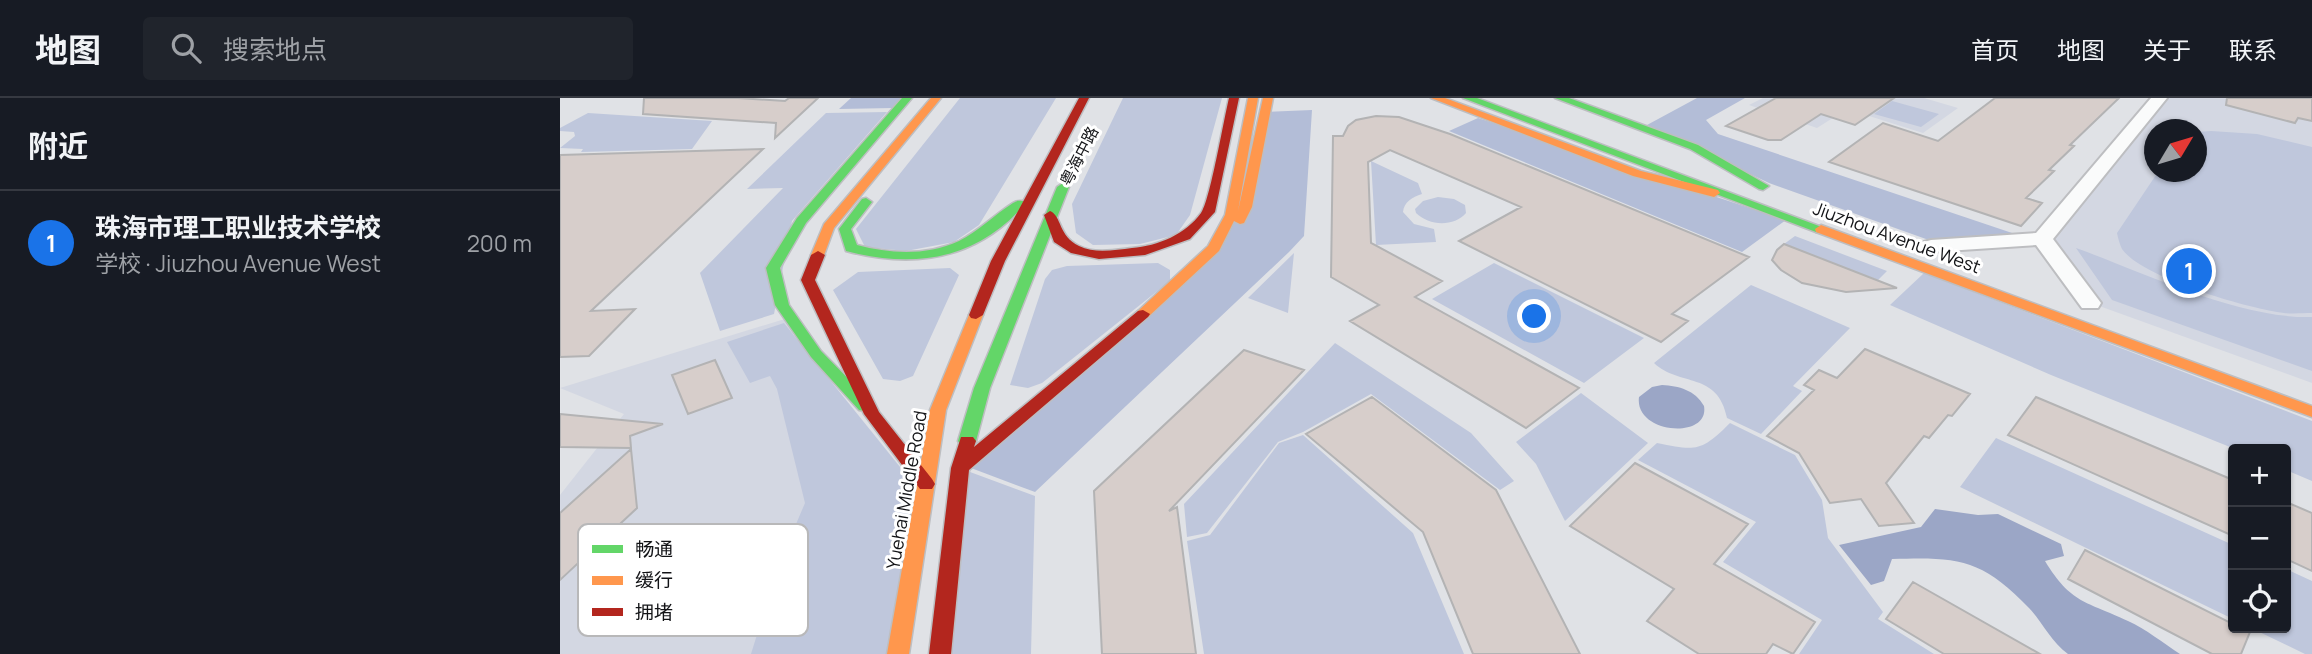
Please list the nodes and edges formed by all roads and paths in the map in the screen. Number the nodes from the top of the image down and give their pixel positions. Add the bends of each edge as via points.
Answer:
1 (907, 98) edge
2 (936, 98) edge
3 (952, 98) edge
4 (1084, 98) edge
5 (1234, 98) edge
6 (1253, 98) edge
7 (1268, 98) edge
8 (1436, 98) edge
9 (1468, 98) edge
10 (2159, 98) edge
11 (1554, 104) edge
12 (1073, 168) dead end
13 (1037, 185) junction
14 (1739, 200) junction
15 (1050, 215) junction
16 (2042, 239) junction
17 (1924, 244) joint
18 (1214, 248) junction
19 (1968, 259) dead end
20 (2066, 295) dead end
21 (2097, 306) joint
22 (2312, 412) edge
23 (872, 414) junction
24 (960, 468) junction
25 (926, 484) junction
26 (898, 654) edge
27 (940, 654) edge

1 - 23 main road via 801,220 774,268 782,305 816,354
2 - 23 main road via 828,228 808,280
3 - 13 main road via 845,229 850,248 870,257 900,260 961,247 1001,223
4 - 13 main road, 粤海中路
5 - 15 main road via 1209,212 1185,236 1145,251 1099,255 1076,250 1059,239
6 - 18 main road via 1231,215
7 - 18 main road via 1246,207 1237,225
8 - 14 main road via 1637,174
9 - 14 main road, Jiuzhou Avenue West
10 - 16 street
11 - 11 main road via 1694,148 1769,188 1571,118
12 - 15 main road, 粤海中路
13 - 25 main road, Yuehai Middle Road via 998,261 938,410
14 - 22 main road, Jiuzhou Avenue West
15 - 24 main road via 982,388
16 - 17 street
16 - 21 street
17 - 19 main road, Jiuzhou Avenue West
18 - 24 main road via 1171,290
20 - 21 main road
23 - 25 main road
24 - 27 main road
25 - 26 main road, Yuehai Middle Road

